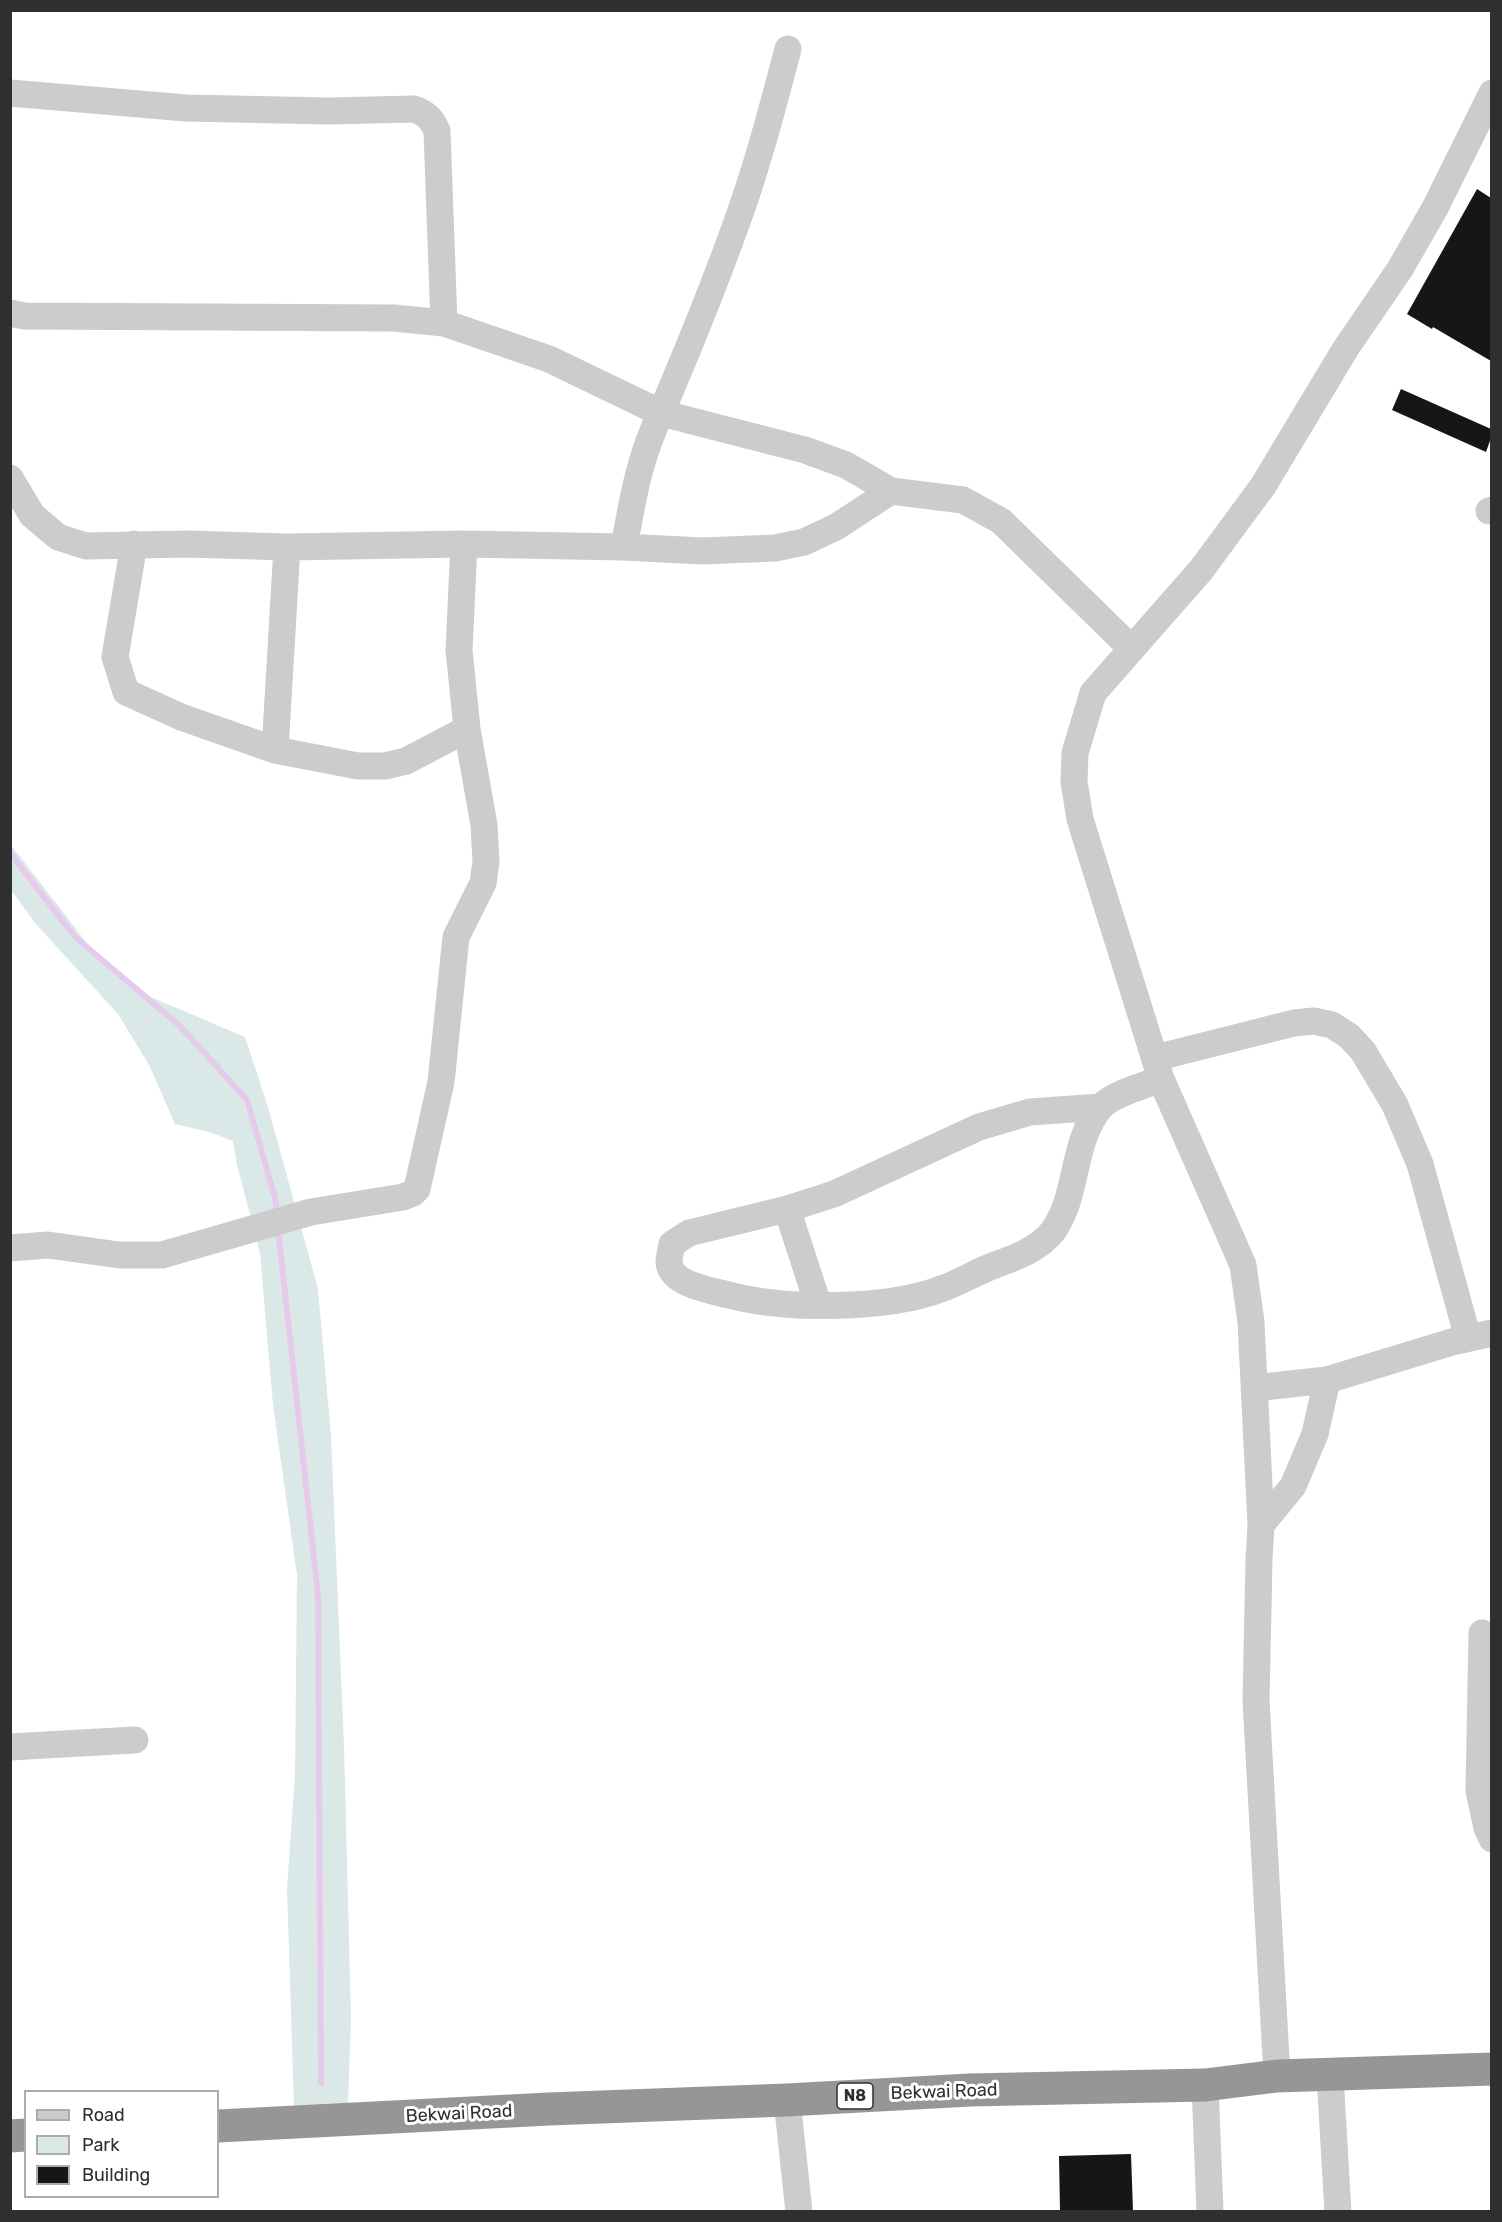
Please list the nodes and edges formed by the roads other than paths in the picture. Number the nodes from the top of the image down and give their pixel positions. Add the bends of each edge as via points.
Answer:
1 (788, 50) dead end
2 (10, 93) edge
3 (1491, 93) edge
4 (10, 313) edge
5 (444, 323) junction
6 (661, 413) junction
7 (10, 478) edge
8 (891, 491) junction
9 (134, 544) junction
10 (464, 544) junction
11 (624, 547) junction
12 (287, 548) junction
13 (1132, 649) junction
14 (467, 729) junction
15 (275, 750) junction
16 (1158, 1069) junction
17 (1101, 1107) junction
18 (788, 1209) junction
19 (10, 1248) edge
20 (818, 1304) junction
21 (1480, 1336) edge
22 (1327, 1380) junction
23 (1254, 1388) junction
24 (1262, 1525) junction
25 (1482, 1633) dead end
26 (135, 1740) dead end
27 (10, 1747) edge
28 (1491, 1839) edge
29 (1491, 2069) edge
30 (1277, 2076) junction
31 (1330, 2076) junction
32 (1205, 2085) junction
33 (787, 2100) junction
34 (219, 2126) edge
35 (799, 2211) edge
36 (1210, 2211) edge
37 (1338, 2211) edge

1 - 6 street via 735,228
2 - 5 street via 186,108 423,112 437,130
3 - 13 street via 1435,208 1400,269 1346,348 1263,486 1201,570
4 - 5 street via 393,318
5 - 6 street via 549,359
6 - 8 street via 804,450 846,465
6 - 11 street via 637,474
7 - 9 street via 32,515 58,537 86,546
8 - 11 street via 836,527 804,542 775,548 703,551
8 - 13 street via 963,500 1001,521
9 - 12 street
9 - 15 street via 115,657 126,692 181,717
10 - 11 street
10 - 12 street
10 - 14 street via 459,650
12 - 15 street
13 - 16 street via 1093,693 1075,753 1074,782 1080,819
14 - 15 street via 406,761 385,766 358,766
14 - 19 street via 484,825 486,862 483,883 456,937 441,1082 417,1189 403,1197 311,1212 162,1255 118,1255 48,1245
16 - 17 street
16 - 21 street via 1294,1023 1332,1024 1350,1036 1395,1105 1420,1164
16 - 23 street via 1242,1265 1251,1322
17 - 18 street via 1030,1112 979,1127 834,1194
17 - 20 street via 1086,1133 1065,1204 1052,1232 1030,1250 940,1290 863,1305
18 - 20 street
18 - 20 street via 689,1233 672,1244 669,1264 677,1278 708,1290 775,1303
21 - 22 street
22 - 23 street
22 - 24 street via 1315,1434 1293,1486
23 - 24 street
24 - 30 street via 1256,1701
25 - 28 street via 1479,1791
26 - 27 street
29 - 31 highway, Bekwai Road / N8
30 - 31 highway, Bekwai Road / N8
30 - 32 highway, Bekwai Road / N8
31 - 37 street
32 - 33 highway, Bekwai Road / N8 via 970,2090
32 - 36 street
33 - 34 highway, Bekwai Road / N8
33 - 35 street

